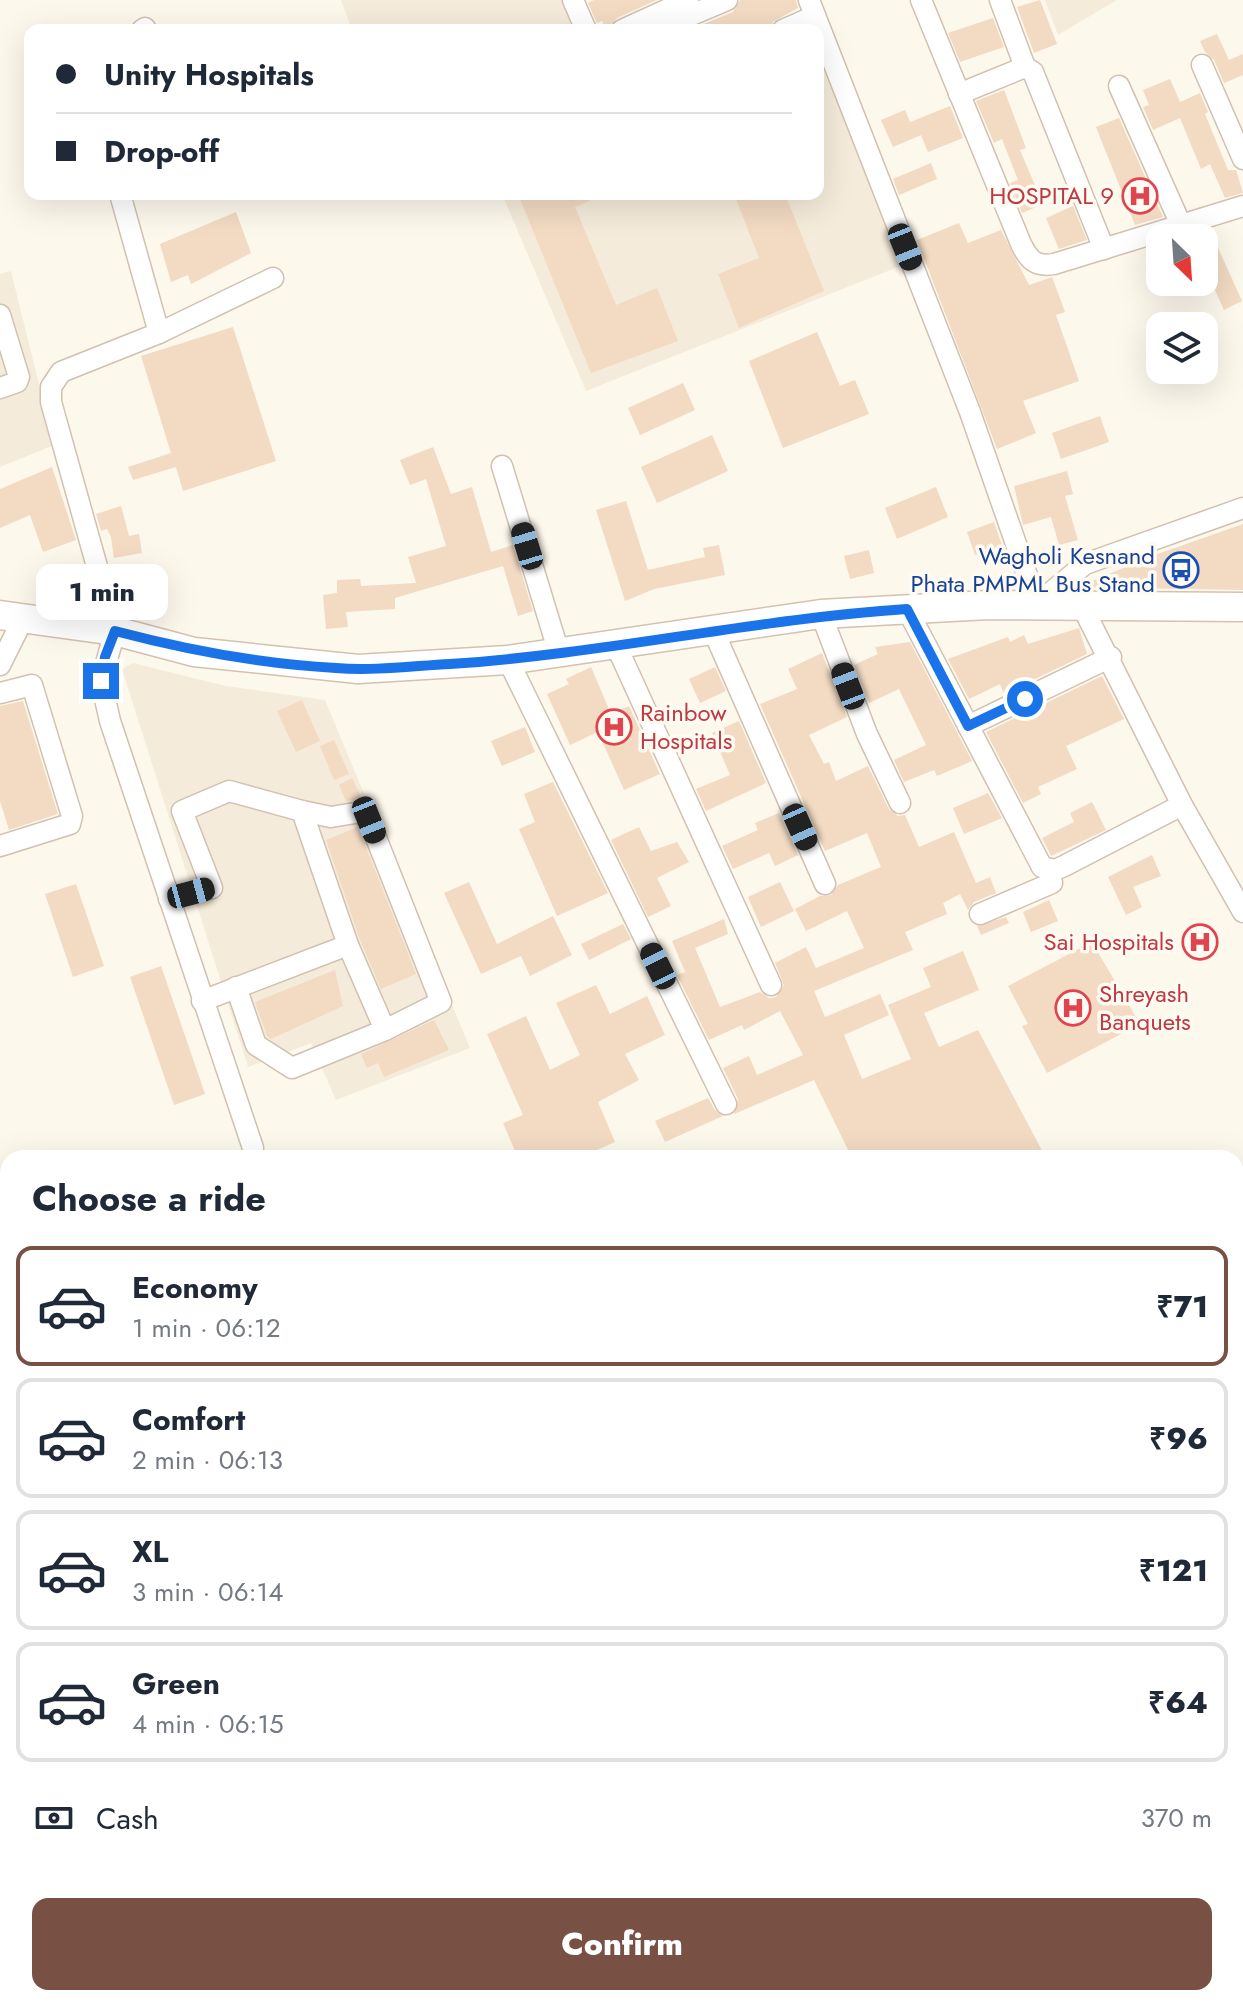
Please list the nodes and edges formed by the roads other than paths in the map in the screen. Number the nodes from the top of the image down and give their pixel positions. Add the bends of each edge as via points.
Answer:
1 (573, 0) edge
2 (688, 0) edge
3 (727, 0) edge
4 (921, 0) edge
5 (1000, 0) edge
6 (812, 8) edge
7 (583, 24) edge
8 (635, 24) edge
9 (670, 24) edge
10 (791, 24) edge
11 (824, 39) edge
12 (1202, 65) dead end
13 (1025, 67) junction
14 (1119, 86) dead end
15 (959, 94) junction
16 (1243, 159) edge
17 (122, 200) edge
18 (1243, 206) edge
19 (1181, 224) edge
20 (1184, 224) edge
21 (1146, 236) edge
22 (1104, 249) junction
23 (273, 278) dead end
24 (0, 315) edge
25 (159, 333) junction
26 (0, 388) edge
27 (502, 466) dead end
28 (1243, 508) edge
29 (1037, 604) junction
30 (1081, 604) junction
31 (1243, 607) edge
32 (907, 609) junction
33 (821, 614) junction
34 (12, 617) edge
35 (713, 630) junction
36 (115, 631) junction
37 (616, 645) junction
38 (559, 653) junction
39 (1111, 657) junction
40 (508, 660) junction
41 (0, 665) edge
42 (0, 693) edge
43 (968, 726) junction
44 (900, 803) dead end
45 (1182, 805) junction
46 (302, 811) junction
47 (0, 846) edge
48 (1048, 869) junction
49 (825, 884) dead end
50 (169, 899) junction
51 (1243, 912) edge
52 (980, 914) dead end
53 (348, 945) junction
54 (771, 985) dead end
55 (236, 987) junction
56 (202, 1001) junction
57 (385, 1030) junction
58 (726, 1104) dead end
59 (253, 1150) edge

1 - 7 street
2 - 8 street
3 - 9 street
4 - 15 street
5 - 13 street
6 - 10 street
11 - 29 street via 970,412
12 - 16 street
13 - 15 street
13 - 22 street via 1033,72
14 - 19 street
15 - 22 street via 1028,258 1045,266
17 - 25 street
18 - 20 street
21 - 22 street
23 - 25 street
24 - 26 street via 19,377
25 - 36 street via 61,372 51,387
27 - 38 street
28 - 29 street via 1085,564
29 - 30 main road
29 - 32 main road
30 - 31 main road
30 - 39 street
32 - 33 main road
32 - 43 street
33 - 35 main road
33 - 44 street
34 - 36 main road
34 - 41 street
35 - 37 main road
35 - 49 street
36 - 40 main road via 194,652 335,668
36 - 50 street via 101,681
37 - 38 main road
37 - 54 street
38 - 40 main road
39 - 43 street
39 - 45 street
40 - 58 street
42 - 47 street via 32,685 72,816 70,824
43 - 48 street via 1037,858
45 - 48 street via 1064,866
45 - 51 street
46 - 50 street via 229,791 182,811 212,888
46 - 53 street
46 - 57 street via 331,817 361,812 369,820 430,969 441,1002
48 - 52 street via 1052,883
50 - 56 street
53 - 55 street
53 - 57 street
55 - 56 street
55 - 57 street via 256,1045 292,1068
56 - 59 street

